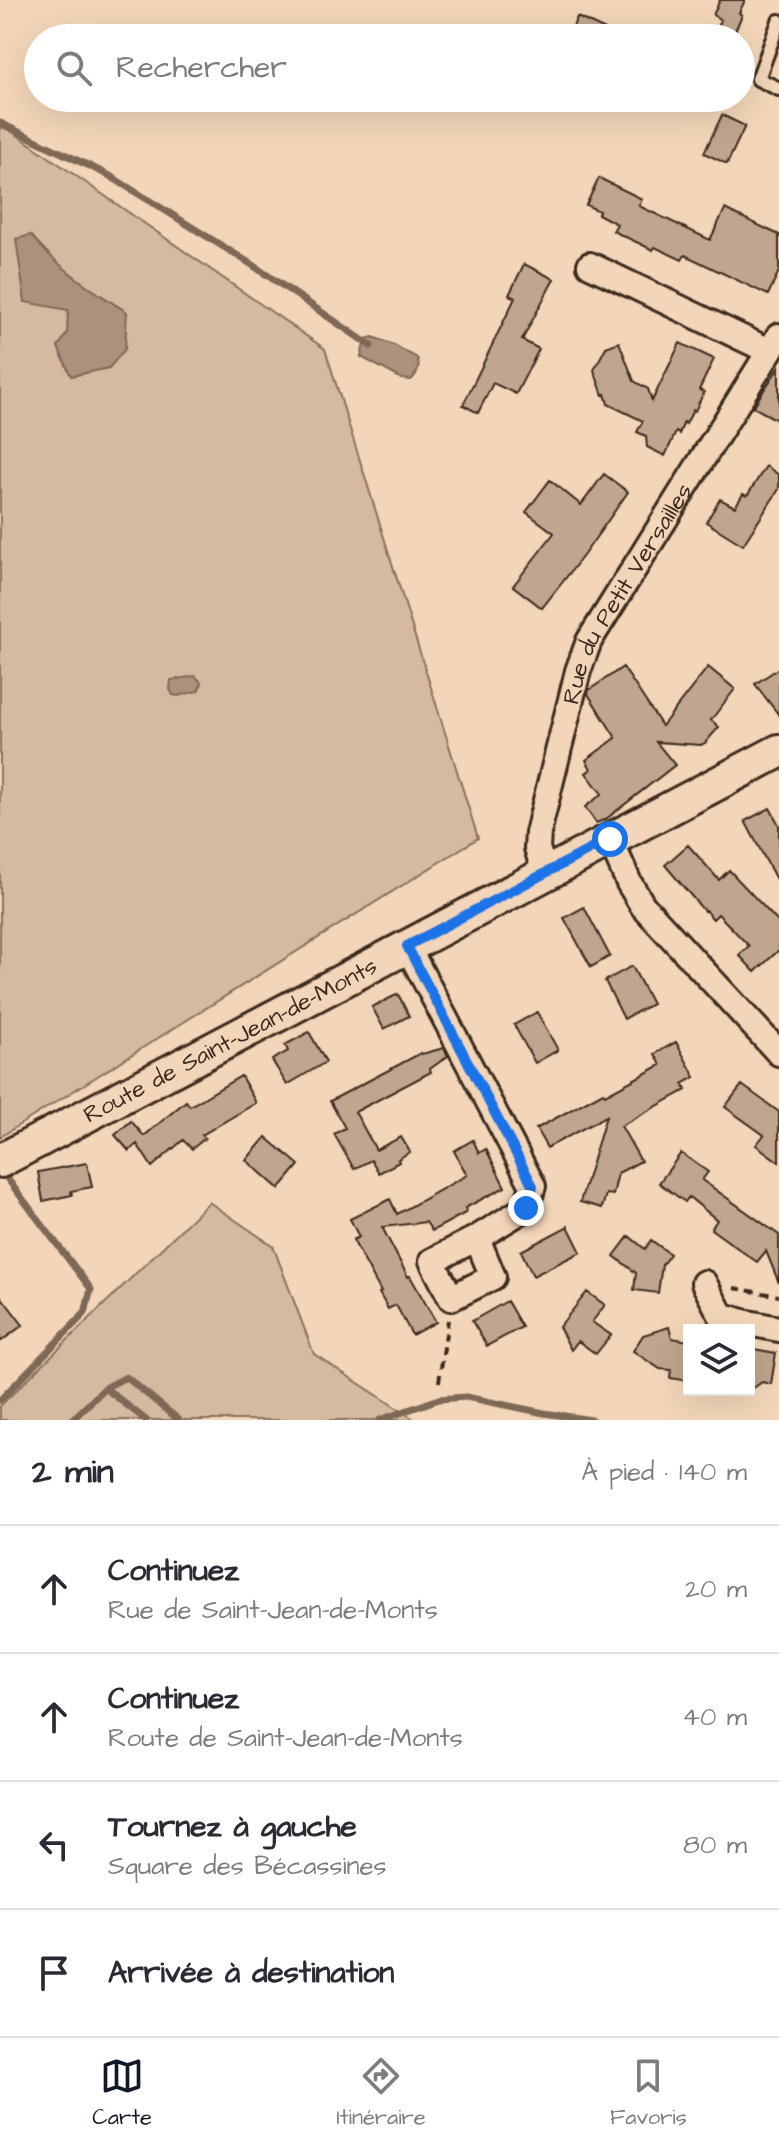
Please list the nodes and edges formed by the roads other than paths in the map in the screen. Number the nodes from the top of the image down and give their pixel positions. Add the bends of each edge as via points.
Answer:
1 (779, 21) edge
2 (779, 89) edge
3 (590, 265) dead end
4 (774, 344) edge
5 (779, 751) edge
6 (610, 839) junction
7 (545, 874) junction
8 (407, 946) junction
9 (779, 1053) edge
10 (7, 1157) edge
11 (477, 1238) junction
12 (704, 1283) road end
13 (779, 1329) edge

1 - 2 lane via 758,79
3 - 4 street
4 - 7 street, Rue du Petit Versailles via 589,641 538,833
5 - 6 main road, Route de Saint-Jean-de-Monts
6 - 7 main road, Route de Saint-Jean-de-Monts
6 - 9 street via 643,906
7 - 8 main road, Route de Saint-Jean-de-Monts
8 - 10 main road, Route de Saint-Jean-de-Monts
8 - 11 street via 533,1186 526,1208
11 - 11 street via 432,1261 451,1298 493,1277
12 - 13 street via 721,1315

